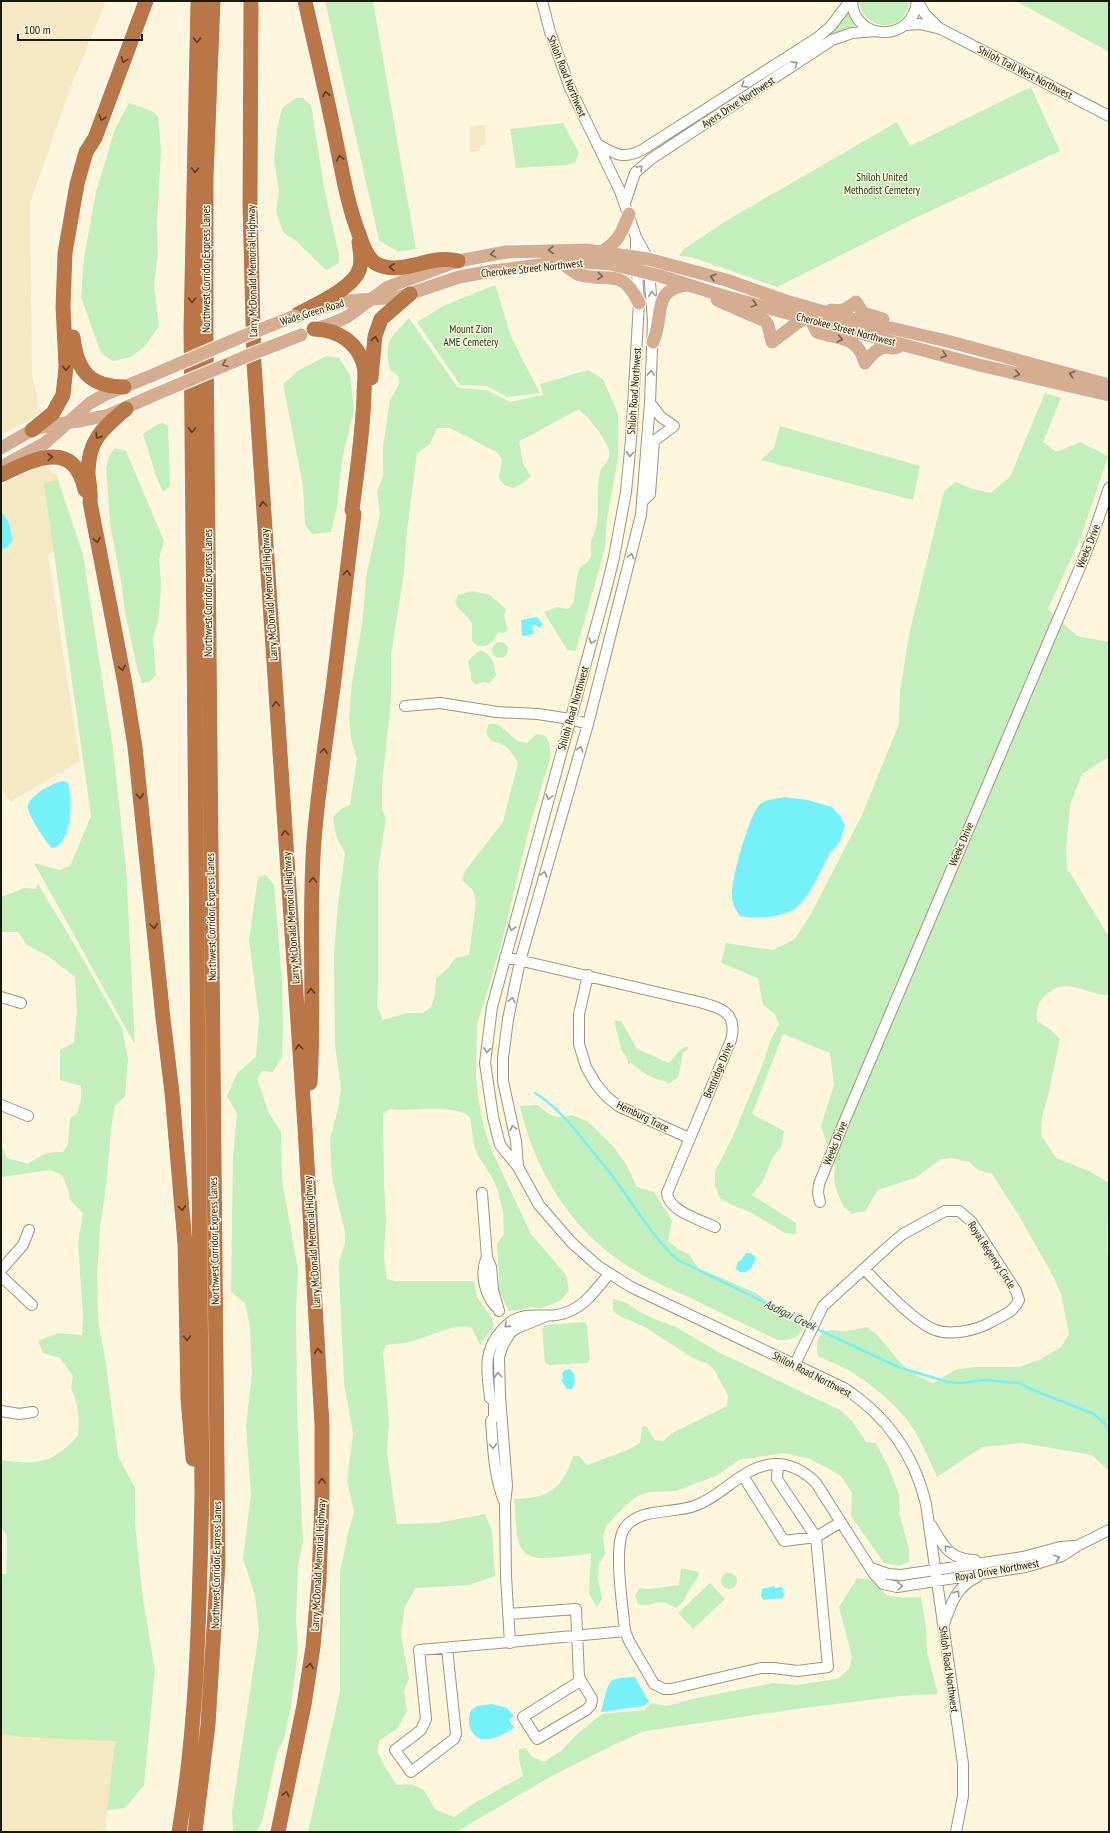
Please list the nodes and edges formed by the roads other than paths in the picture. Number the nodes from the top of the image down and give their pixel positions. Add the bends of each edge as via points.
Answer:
1 (146, 1) edge
2 (198, 1) edge
3 (213, 1) edge
4 (251, 1) edge
5 (306, 1) edge
6 (542, 1) edge
7 (851, 1) edge
8 (917, 2) edge
9 (906, 25) junction
10 (941, 29) junction
11 (876, 31) junction
12 (1109, 116) edge
13 (95, 138) junction
14 (597, 144) junction
15 (627, 209) junction
16 (358, 233) junction
17 (600, 252) junction
18 (458, 261) junction
19 (640, 262) junction
20 (564, 264) junction
21 (650, 273) junction
22 (689, 285) junction
23 (708, 291) junction
24 (410, 294) junction
25 (371, 299) junction
26 (639, 303) junction
27 (806, 314) junction
28 (295, 316) junction
29 (308, 332) junction
30 (919, 334) junction
31 (653, 342) junction
32 (904, 344) junction
33 (1109, 385) edge
34 (124, 387) junction
35 (1109, 395) edge
36 (650, 403) junction
37 (126, 409) junction
38 (67, 423) junction
39 (32, 430) junction
40 (1, 448) edge
41 (1, 468) edge
42 (1, 475) edge
43 (1109, 488) edge
44 (90, 502) junction
45 (642, 502) junction
46 (354, 514) junction
47 (405, 706) dead end
48 (570, 719) junction
49 (588, 724) junction
50 (505, 956) junction
51 (520, 960) junction
52 (588, 975) junction
53 (1, 997) edge
54 (21, 1003) dead end
55 (1, 1105) edge
56 (28, 1116) dead end
57 (305, 1128) junction
58 (689, 1138) junction
59 (518, 1167) junction
60 (482, 1193) dead end
61 (820, 1202) dead end
62 (715, 1227) dead end
63 (29, 1230) dead end
64 (487, 1257) dead end
65 (864, 1269) junction
66 (1, 1270) edge
67 (609, 1274) junction
68 (1, 1276) edge
69 (32, 1305) dead end
70 (544, 1317) junction
71 (795, 1364) junction
72 (1, 1411) edge
73 (33, 1412) dead end
74 (778, 1464) junction
75 (742, 1476) junction
76 (505, 1503) junction
77 (202, 1511) junction
78 (841, 1522) junction
79 (928, 1522) junction
80 (1109, 1530) edge
81 (816, 1537) junction
82 (1077, 1546) junction
83 (1023, 1557) junction
84 (871, 1568) junction
85 (935, 1570) junction
86 (986, 1572) junction
87 (936, 1581) junction
88 (508, 1614) junction
89 (943, 1626) junction
90 (625, 1631) junction
91 (578, 1637) junction
92 (510, 1643) junction
93 (447, 1648) junction
94 (580, 1681) junction
95 (179, 1832) edge
96 (195, 1832) edge
97 (278, 1832) edge
98 (956, 1832) edge

1 -> 13 highway
2 -> 77 highway via 192,336
3 - 96 highway, Northwest Corridor Express Lanes via 206,178 218,1563 208,1724
57 -> 4 highway, Larry McDonald Memorial Highway via 254,363 250,196
16 -> 5 highway
6 - 14 street, Shiloh Road Northwest via 560,61
7 - 11 street via 858,18 864,25
7 -> 14 street, Ayers Drive Northwest via 831,26 817,38 642,150 622,156
8 - 9 street via 912,18
8 - 10 street, Shiloh Trail West Northwest
9 - 10 street, Shiloh Trail West Northwest via 920,24
9 - 11 street, Ayers Drive Northwest via 890,32
10 - 12 street, Shiloh Trail West Northwest
15 -> 11 street, Ayers Drive Northwest via 635,173 651,159 832,40 852,33
13 - 34 highway via 95,154 78,224 75,250 72,317 74,351 79,366 91,378 107,386
13 -> 39 highway via 86,152 77,184 65,252 63,307 66,367 63,395 54,413
14 - 15 street, Shiloh Road Northwest
15 - 17 main road via 619,238 613,245
15 - 19 street, Shiloh Road Northwest via 636,237
18 -> 16 highway via 438,258 409,266 385,267 372,260
16 - 28 highway via 361,258 356,277 342,289
17 -> 18 main road, Cherokee Street Northwest via 529,250
17 - 19 main road, Cherokee Street Northwest
18 - 25 main road, Cherokee Street Northwest via 388,287
19 - 20 main road, Cherokee Street Northwest
19 - 21 main road, Cherokee Street Northwest
19 - 26 street, Shiloh Road Northwest
27 -> 19 main road, Cherokee Street Northwest via 726,280
20 - 24 main road, Cherokee Street Northwest via 475,274
20 -> 26 main road via 579,274 621,279 632,289
21 - 22 main road, Cherokee Street Northwest
31 -> 21 street, Shiloh Road Northwest
22 - 23 main road, Cherokee Street Northwest
22 - 31 main road via 672,288 662,299 658,332
23 -> 27 main road, Cherokee Street Northwest
23 - 27 main road via 717,300 765,321 772,342
24 - 25 main road, Cherokee Street Northwest
46 -> 24 highway via 360,509 375,336 381,319
25 - 28 main road, Wade Green Road via 338,302
25 - 29 main road, Wade Green Road via 347,317
26 -> 48 street, Shiloh Road Northwest via 626,492 613,564
27 - 30 main road, Cherokee Street Northwest
27 - 30 main road via 848,309 856,302 862,313 914,327
27 - 32 main road, Cherokee Street Northwest via 858,333
27 -> 32 main road via 817,332 853,342 865,363 876,351 885,347 895,349
28 - 34 main road, Wade Green Road, bridge
29 -> 37 main road, Wade Green Road, bridge
29 - 46 highway via 327,329 348,340 358,351 365,367 364,403 352,510
33 -> 30 main road, Cherokee Street Northwest
36 -> 31 street, Shiloh Road Northwest
32 -> 35 main road, Cherokee Street Northwest via 979,365
34 - 38 main road, Wade Green Road via 90,403
36 - 45 street, Shiloh Road Northwest
36 - 45 street via 661,417 674,426 654,441 650,494
37 - 38 main road, Wade Green Road via 102,417
37 -> 44 highway via 101,431 91,446 88,474
38 - 39 main road, Wade Green Road
38 - 41 main road, Wade Green Road via 46,443
39 - 40 main road, Wade Green Road
42 -> 44 highway via 39,458 63,458 77,469
43 - 61 street, Weeks Drive via 1081,565 839,1133 819,1184
44 -> 77 highway via 135,746 180,1169 185,1244 190,1425
49 -> 45 street, Shiloh Road Northwest via 616,620
57 -> 46 highway via 312,1053 315,829
47 - 48 street via 440,703 468,709 476,704 497,705 505,712
48 - 49 street
48 -> 50 street, Shiloh Road Northwest
51 -> 49 street, Shiloh Road Northwest
50 - 51 street, Bentridge Drive
50 -> 59 street, Shiloh Road Northwest via 492,1007 485,1063 500,1145
51 - 52 street, Bentridge Drive
59 -> 51 street, Shiloh Road Northwest via 516,1141 503,1081 503,1058
52 - 58 street, Hemburg Trace via 579,1014 579,1044 586,1067 596,1084 618,1106
52 - 58 street, Bentridge Drive via 716,1006 731,1018 734,1029 731,1040
53 - 54 street
55 - 56 street
97 -> 57 highway, Larry McDonald Memorial Highway via 304,1705 313,1648 319,1580 322,1425
58 - 62 street, Bentridge Drive via 668,1189 667,1198 675,1208
59 - 67 street, Shiloh Road Northwest via 539,1205 551,1220 581,1253
60 - 64 street
63 - 66 street via 23,1245
65 - 65 street, Royal Regency Circle via 903,1234 945,1211 959,1212 971,1221 1016,1291 1019,1300 1010,1312 983,1326 949,1332 937,1331 922,1324
65 - 71 street, Royal Regency Circle via 823,1306
67 - 70 street via 579,1306 564,1313
67 - 71 street, Shiloh Road Northwest via 666,1304
68 - 69 street
76 -> 70 street via 507,1486 499,1357 510,1333
70 -> 76 street via 516,1318 506,1325 488,1352 486,1363 490,1398 494,1401 494,1417 491,1421 498,1487
71 - 79 street, Shiloh Road Northwest via 856,1396 891,1429 918,1478
72 - 73 street via 19,1414
74 - 75 street via 764,1465
74 - 78 street, Royal Drive Northwest via 790,1466 816,1483
74 - 81 street via 777,1479
75 - 81 street via 784,1541
75 - 90 street via 705,1502 676,1511 645,1514 636,1517 625,1528 618,1550
76 - 88 street
77 - 95 highway via 194,1702
78 - 81 street
78 - 84 street, Royal Drive Northwest
83 -> 79 street via 962,1560 947,1550
79 - 85 street, Shiloh Road Northwest
80 - 82 street, Royal Drive Northwest
81 - 90 street via 828,1667 798,1671 761,1668 664,1689 654,1684
82 - 83 street, Royal Drive Northwest
86 -> 82 street, Royal Drive Northwest via 1044,1562 1062,1556
83 - 85 street, Royal Drive Northwest
84 - 85 street, Royal Drive Northwest via 894,1575
84 -> 87 street, Royal Drive Northwest via 878,1580 889,1586
85 - 87 street, Shiloh Road Northwest
86 - 87 street, Royal Drive Northwest
89 -> 86 street via 955,1595 961,1587
87 - 89 street, Shiloh Road Northwest
88 - 91 street via 576,1609
88 - 92 street
89 - 98 street, Shiloh Road Northwest via 964,1775 962,1806
90 - 91 street
91 - 92 street
91 - 94 street
92 - 93 street
93 - 93 street via 456,1734 411,1772 395,1750 421,1730 426,1719 419,1650
94 - 94 street via 592,1699 591,1705 538,1739 523,1717

